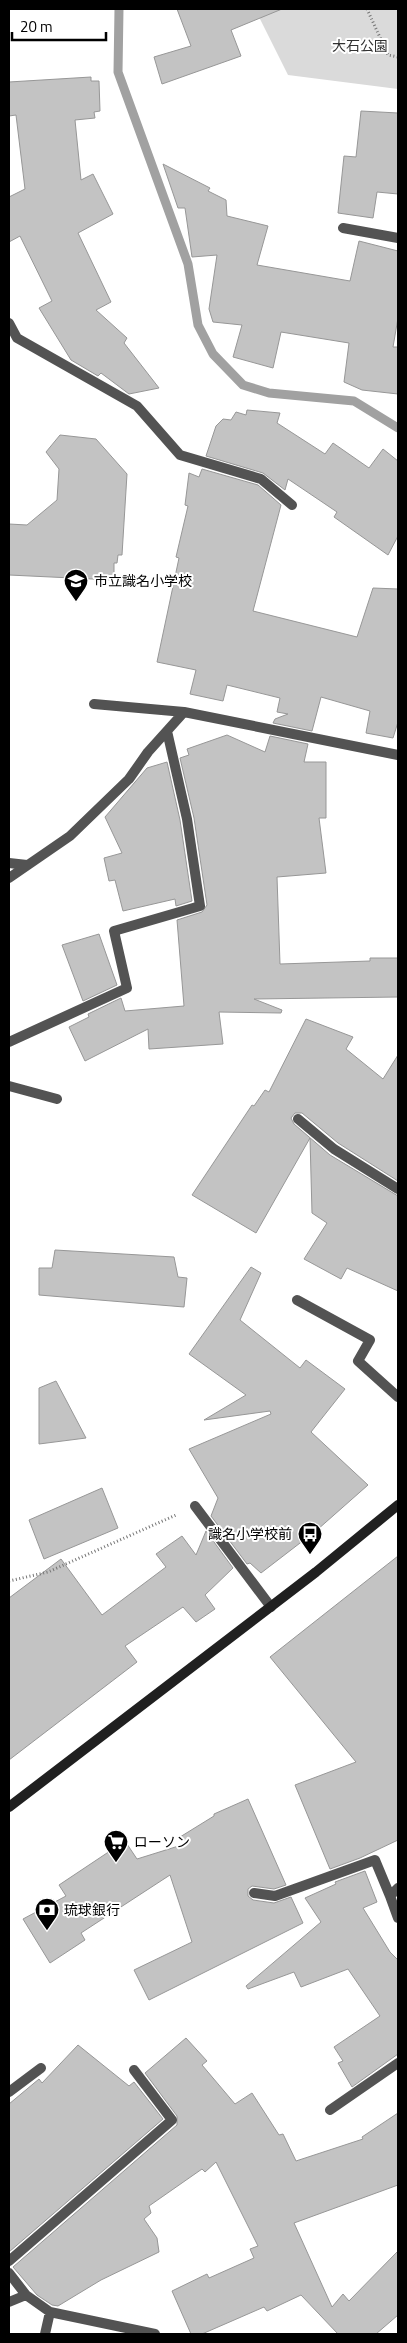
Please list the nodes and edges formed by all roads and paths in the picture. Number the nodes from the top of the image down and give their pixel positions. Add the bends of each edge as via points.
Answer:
1 (366, 9) edge
2 (398, 57) edge
3 (343, 228) dead end
4 (398, 238) edge
5 (9, 323) edge
6 (292, 505) dead end
7 (94, 704) dead end
8 (184, 712) junction
9 (167, 731) junction
10 (398, 755) edge
11 (9, 863) edge
12 (27, 865) junction
13 (9, 878) edge
14 (9, 1042) edge
15 (9, 1086) edge
16 (57, 1099) dead end
17 (298, 1119) dead end
18 (398, 1189) edge
19 (297, 1300) dead end
20 (398, 1397) edge
21 (398, 1505) edge
22 (195, 1506) joint
23 (9, 1581) edge
24 (271, 1607) junction
25 (9, 1807) edge
26 (398, 1888) edge
27 (254, 1893) dead end
28 (390, 1896) junction
29 (398, 1918) edge
30 (398, 2062) edge
31 (41, 2068) dead end
32 (134, 2070) dead end
33 (9, 2092) edge
34 (330, 2110) dead end
35 (9, 2261) edge
36 (9, 2273) edge
37 (26, 2295) junction
38 (9, 2302) edge
39 (50, 2312) junction
40 (45, 2334) edge
41 (155, 2334) edge

1 - 2 path via 388,55
3 - 4 street
5 - 6 street via 17,338 137,406 180,455 261,479
7 - 8 street
8 - 9 street
8 - 10 street
9 - 12 street via 129,779 70,836
9 - 14 street via 200,906 114,931 127,988
11 - 12 street
12 - 13 street
15 - 16 street
17 - 18 street via 334,1149
19 - 20 street via 370,1340 358,1361
21 - 24 street
22 - 23 path via 48,1572
22 - 24 street
24 - 25 street
26 - 28 street
27 - 28 street via 275,1896 375,1860
28 - 29 street
30 - 34 street
31 - 33 street
32 - 35 street via 172,2120
36 - 37 street
37 - 38 street
37 - 39 street
39 - 40 street
39 - 41 street

